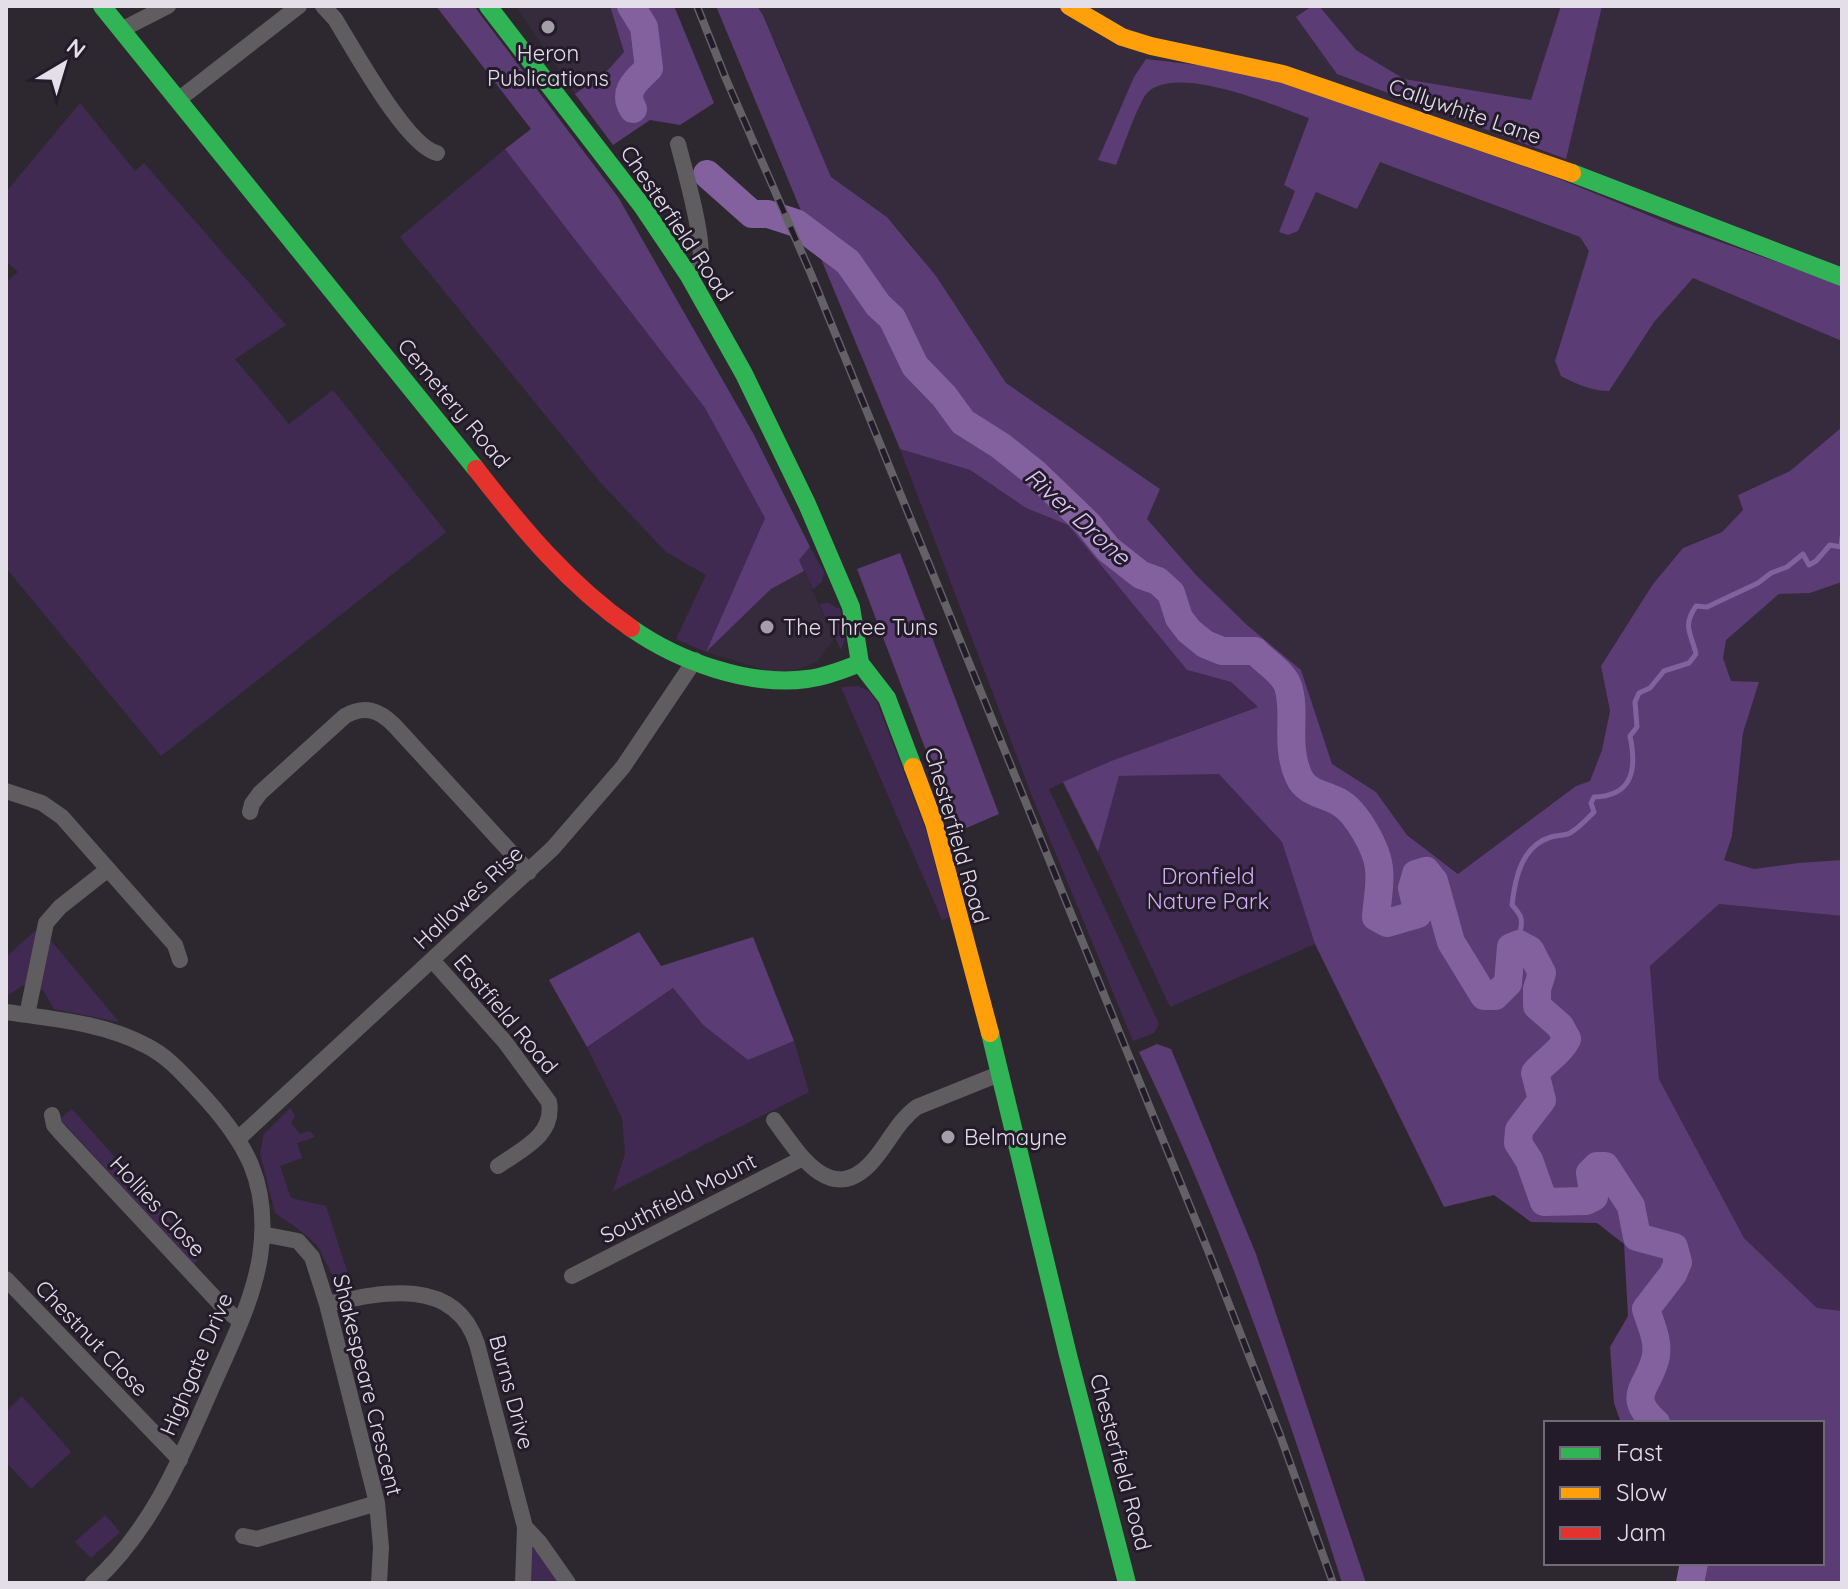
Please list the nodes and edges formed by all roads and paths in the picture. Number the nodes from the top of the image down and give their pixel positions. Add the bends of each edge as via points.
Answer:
1 (102, 6) edge
2 (168, 6) edge
3 (299, 6) edge
4 (323, 6) edge
5 (488, 6) edge
6 (1069, 6) edge
7 (121, 30) junction
8 (178, 100) junction
9 (678, 144) dead end
10 (437, 153) dead end
11 (689, 276) junction
12 (1842, 277) edge
13 (695, 660) junction
14 (860, 663) junction
15 (6, 791) edge
16 (250, 812) dead end
17 (107, 870) junction
18 (529, 872) junction
19 (180, 960) dead end
20 (433, 961) junction
21 (6, 1012) edge
22 (27, 1015) junction
23 (999, 1074) junction
24 (52, 1115) dead end
25 (774, 1120) dead end
26 (239, 1138) junction
27 (803, 1158) junction
28 (498, 1166) dead end
29 (262, 1234) junction
30 (572, 1276) dead end
31 (6, 1279) edge
32 (327, 1304) junction
33 (240, 1321) junction
34 (180, 1460) junction
35 (377, 1503) junction
36 (525, 1527) junction
37 (243, 1536) dead end
38 (93, 1583) edge
39 (379, 1583) edge
40 (523, 1583) edge
41 (568, 1583) edge
42 (1127, 1583) edge

1 - 7 street, Cemetery Road
2 - 7 street
3 - 8 street
4 - 10 street via 401,123 417,142
5 - 11 street, Chesterfield Road via 642,206
6 - 12 street, Callywhite Lane via 1122,37 1283,74 1592,180
7 - 8 street, Cemetery Road
8 - 13 street, Cemetery Road via 339,302 579,587 635,632
9 - 11 street via 701,250 698,268
11 - 14 street, Chesterfield Road via 744,374 813,518 851,607
13 - 14 street, Cemetery Road via 787,681 821,677
13 - 18 street, Hallowes Rise via 623,767
14 - 23 street, Chesterfield Road via 887,698 934,823
15 - 17 street via 51,807
16 - 18 street via 260,793 345,716 356,710 375,711 394,725
17 - 19 street via 175,945
17 - 22 street via 46,923
18 - 20 street, Hallowes Rise
20 - 26 street, Hallowes Rise
20 - 28 street, Eastfield Road via 505,1042 549,1102 551,1113 543,1133
21 - 22 street, Highgate Drive
22 - 26 street, Highgate Drive via 112,1031 149,1046 184,1075
23 - 27 street via 917,1107 857,1173 828,1178
23 - 42 street, Chesterfield Road
24 - 33 street, Hollies Close via 54,1125 80,1154
25 - 27 street
26 - 29 street, Highgate Drive via 257,1180
27 - 30 street, Southfield Mount
29 - 32 street, Shakespeare Crescent via 288,1238 306,1248
29 - 33 street, Highgate Drive via 255,1279
31 - 34 street, Chestnut Close
32 - 35 street, Shakespeare Crescent
32 - 36 street, Burns Drive via 407,1294 436,1298 461,1313 477,1344
33 - 34 street, Highgate Drive
34 - 38 street, Highgate Drive via 137,1535
35 - 37 street via 257,1539
35 - 39 street, Shakespeare Crescent
36 - 40 street, Burns Drive
36 - 41 street, Burns Drive

